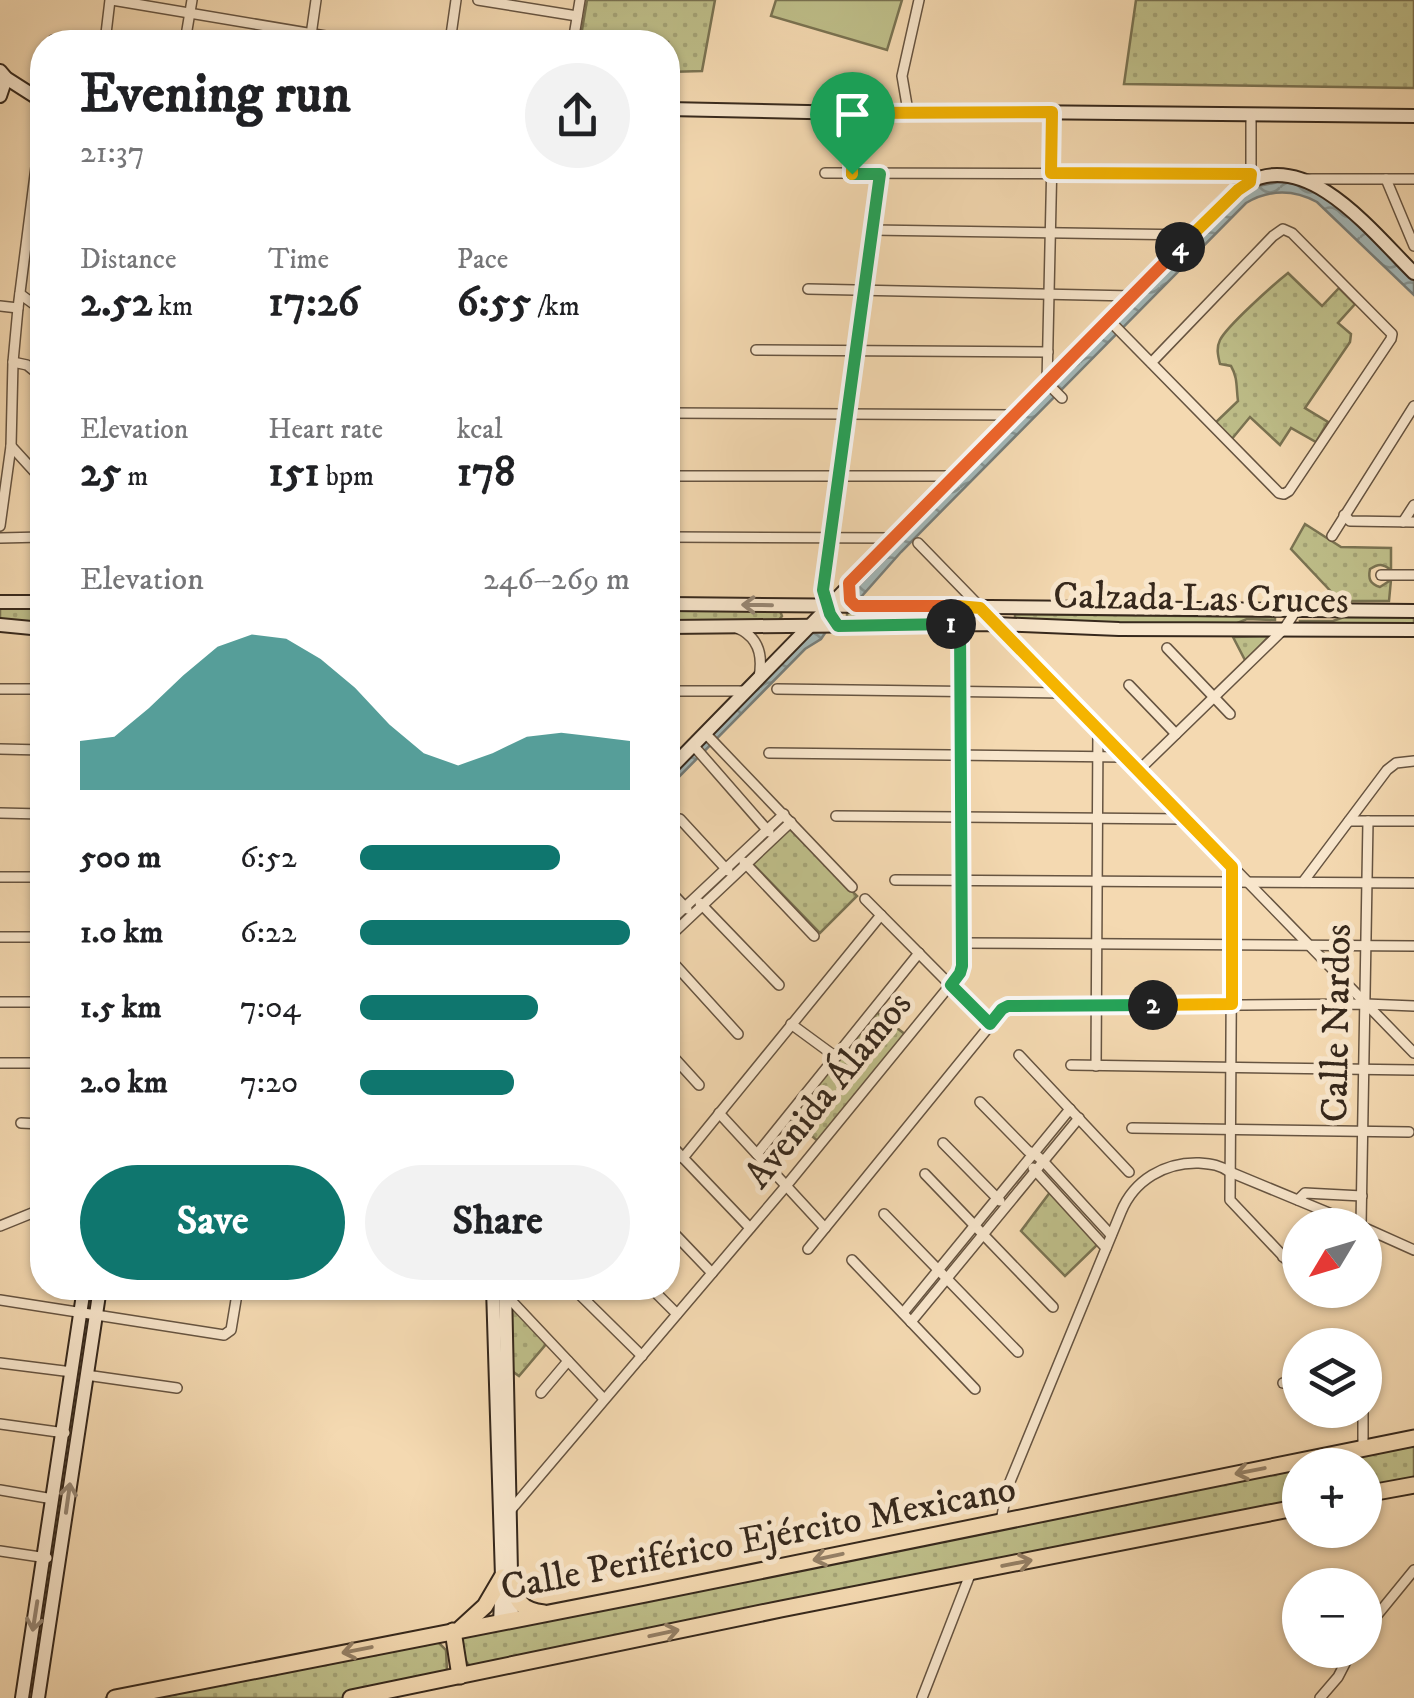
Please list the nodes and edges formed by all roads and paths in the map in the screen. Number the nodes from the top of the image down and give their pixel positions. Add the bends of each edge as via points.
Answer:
1 (110, 0) edge
2 (192, 0) edge
3 (316, 0) edge
4 (456, 0) edge
5 (478, 0) edge
6 (580, 0) edge
7 (919, 0) edge
8 (190, 14) junction
9 (577, 16) junction
10 (260, 27) joint
11 (106, 30) edge
12 (187, 30) edge
13 (279, 30) edge
14 (312, 30) edge
15 (452, 30) edge
16 (575, 30) edge
17 (2, 76) edge
18 (30, 94) edge
19 (0, 96) edge
20 (680, 109) edge
21 (908, 111) junction
22 (1052, 112) junction
23 (853, 113) junction
24 (1251, 114) junction
25 (1414, 116) edge
26 (1051, 173) junction
27 (825, 174) dead end
28 (852, 174) junction
29 (880, 174) junction
30 (1250, 178) junction
31 (1305, 178) junction
32 (1386, 179) junction
33 (1414, 179) edge
34 (30, 215) edge
35 (872, 230) junction
36 (1050, 232) junction
37 (1192, 235) junction
38 (1414, 246) edge
39 (1414, 273) edge
40 (808, 289) dead end
41 (864, 290) junction
42 (20, 294) junction
43 (1049, 294) junction
44 (1133, 296) junction
45 (30, 301) edge
46 (0, 306) edge
47 (18, 308) junction
48 (1114, 325) junction
49 (756, 350) dead end
50 (856, 350) junction
51 (1048, 352) junction
52 (13, 362) junction
53 (1151, 363) junction
54 (30, 367) edge
55 (1054, 390) junction
56 (1414, 406) edge
57 (680, 413) edge
58 (847, 414) junction
59 (1015, 415) junction
60 (11, 446) junction
61 (30, 467) edge
62 (680, 476) edge
63 (839, 476) junction
64 (955, 476) junction
65 (2, 498) edge
66 (1414, 505) edge
67 (1344, 515) junction
68 (1409, 522) edge
69 (0, 526) edge
70 (1332, 536) dead end
71 (30, 537) edge
72 (0, 538) edge
73 (680, 538) edge
74 (830, 538) junction
75 (894, 538) junction
76 (918, 543) dead end
77 (1381, 575) dead end
78 (1414, 575) edge
79 (849, 583) junction
80 (0, 602) edge
81 (30, 602) edge
82 (680, 604) edge
83 (827, 606) junction
84 (856, 606) junction
85 (960, 606) junction
86 (980, 608) junction
87 (1298, 610) junction
88 (1414, 611) edge
89 (960, 624) junction
90 (996, 624) junction
91 (0, 626) edge
92 (807, 626) junction
93 (838, 626) junction
94 (680, 627) edge
95 (735, 627) junction
96 (30, 628) edge
97 (1284, 629) junction
98 (1413, 632) edge
99 (1167, 648) dead end
100 (759, 678) junction
101 (1130, 686) dead end
102 (0, 689) edge
103 (30, 689) edge
104 (777, 689) dead end
105 (680, 691) edge
106 (746, 691) junction
107 (961, 692) junction
108 (1063, 693) junction
109 (1214, 698) junction
110 (1230, 714) dead end
111 (1098, 729) junction
112 (705, 733) junction
113 (1176, 734) junction
114 (693, 745) junction
115 (716, 746) junction
116 (0, 749) edge
117 (30, 750) edge
118 (769, 753) dead end
119 (962, 755) junction
120 (1098, 756) junction
121 (705, 757) junction
122 (1125, 757) junction
123 (680, 759) edge
124 (1414, 761) edge
125 (737, 765) junction
126 (1138, 770) junction
127 (722, 779) junction
128 (0, 813) edge
129 (30, 814) edge
130 (836, 816) dead end
131 (962, 816) junction
132 (787, 818) junction
133 (1097, 818) junction
134 (1185, 819) junction
135 (680, 820) dead end
136 (1348, 821) junction
137 (1368, 821) junction
138 (1414, 821) edge
139 (771, 834) junction
140 (742, 861) junction
141 (1232, 867) junction
142 (730, 872) junction
143 (30, 877) edge
144 (0, 878) edge
145 (896, 880) dead end
146 (962, 880) junction
147 (1097, 880) junction
148 (1246, 881) junction
149 (1232, 882) junction
150 (1303, 882) junction
151 (1367, 882) junction
152 (1414, 883) edge
153 (852, 887) dead end
154 (865, 899) dead end
155 (699, 901) junction
156 (680, 902) edge
157 (688, 911) junction
158 (881, 915) junction
159 (680, 916) edge
160 (680, 922) edge
161 (814, 936) dead end
162 (0, 937) edge
163 (30, 938) edge
164 (962, 943) junction
165 (1096, 943) junction
166 (1232, 944) junction
167 (1308, 945) junction
168 (1366, 945) junction
169 (1414, 946) edge
170 (919, 953) junction
171 (680, 970) edge
172 (779, 985) dead end
173 (951, 985) junction
174 (0, 1002) edge
175 (30, 1002) edge
176 (1232, 1004) junction
177 (1366, 1004) junction
178 (1096, 1005) junction
179 (1414, 1006) edge
180 (791, 1024) junction
181 (990, 1024) junction
182 (738, 1034) dead end
183 (1414, 1053) edge
184 (1019, 1055) dead end
185 (836, 1057) junction
186 (0, 1063) edge
187 (30, 1063) edge
188 (680, 1064) edge
189 (1071, 1065) dead end
190 (1096, 1066) junction
191 (1232, 1068) junction
192 (1414, 1070) edge
193 (1364, 1071) junction
194 (699, 1085) dead end
195 (980, 1102) dead end
196 (1070, 1109) junction
197 (719, 1113) junction
198 (1078, 1118) junction
199 (21, 1122) dead end
200 (30, 1123) edge
201 (1132, 1128) dead end
202 (1231, 1131) junction
203 (1363, 1132) junction
204 (1409, 1132) dead end
205 (943, 1142) dead end
206 (758, 1154) junction
207 (680, 1155) edge
208 (683, 1158) junction
209 (1034, 1160) junction
210 (1130, 1172) dead end
211 (1230, 1172) junction
212 (925, 1174) dead end
213 (786, 1186) junction
214 (1362, 1196) junction
215 (997, 1198) junction
216 (1298, 1200) junction
217 (1005, 1207) junction
218 (1317, 1208) edge
219 (1362, 1208) edge
220 (30, 1214) edge
221 (884, 1214) dead end
222 (0, 1226) edge
223 (750, 1228) junction
224 (825, 1228) junction
225 (979, 1230) junction
226 (1111, 1236) junction
227 (1382, 1236) edge
228 (680, 1239) edge
229 (1106, 1248) junction
230 (808, 1249) dead end
231 (1414, 1250) edge
232 (1282, 1256) edge
233 (852, 1260) dead end
234 (712, 1272) junction
235 (942, 1274) junction
236 (0, 1300) edge
237 (82, 1300) edge
238 (98, 1300) edge
239 (236, 1300) edge
240 (500, 1300) edge
241 (511, 1300) edge
242 (585, 1300) edge
243 (663, 1300) edge
244 (1053, 1307) dead end
245 (80, 1312) junction
246 (96, 1314) junction
247 (677, 1314) junction
248 (907, 1318) junction
249 (1018, 1352) dead end
250 (642, 1356) junction
251 (568, 1360) junction
252 (0, 1363) edge
253 (72, 1372) junction
254 (86, 1376) junction
255 (177, 1388) dead end
256 (975, 1389) dead end
257 (541, 1394) dead end
258 (604, 1398) junction
259 (0, 1424) edge
260 (1363, 1428) edge
261 (70, 1434) junction
262 (1414, 1438) edge
263 (1364, 1448) joint
264 (1282, 1464) edge
265 (1414, 1485) edge
266 (0, 1490) edge
267 (1382, 1491) edge
268 (53, 1499) junction
269 (1282, 1511) edge
270 (505, 1516) junction
271 (1001, 1521) junction
272 (0, 1550) edge
273 (51, 1559) junction
274 (1414, 1570) edge
275 (972, 1572) junction
276 (506, 1576) junction
277 (1382, 1609) edge
278 (548, 1614) junction
279 (506, 1621) junction
280 (453, 1632) junction
281 (1343, 1668) edge
282 (460, 1676) junction
283 (22, 1698) edge
284 (38, 1698) edge
285 (115, 1698) edge
286 (351, 1698) edge
287 (922, 1698) edge
288 (1320, 1698) edge

1 - 8 street
1 - 11 street
2 - 8 street
3 - 14 street
4 - 15 street
5 - 9 street
6 - 9 street
7 - 21 street via 902,76
8 - 10 street
8 - 12 street
9 - 16 street
10 - 13 street
17 - 18 street
17 - 19 street
20 - 23 street
21 - 22 street
21 - 23 street
22 - 24 street
22 - 26 street
23 - 28 street
24 - 25 street
24 - 30 street
26 - 29 street
26 - 30 street
26 - 36 street
27 - 28 street
28 - 29 street
29 - 35 street
30 - 31 street
30 - 37 street
31 - 32 street
31 - 39 street via 1342,203
32 - 33 street
32 - 38 street
34 - 42 street
35 - 36 street
35 - 41 street
36 - 37 street
36 - 43 street
37 - 44 street
40 - 41 street
41 - 43 street
41 - 50 street
42 - 45 street
42 - 47 street
43 - 44 street
43 - 51 street
44 - 48 street
46 - 47 street
47 - 52 street
48 - 53 street
48 - 55 street
49 - 50 street
50 - 51 street
50 - 58 street
51 - 55 street
52 - 54 street
52 - 60 street
53 - 53 street via 1284,494 1392,334 1283,230
55 - 59 street
56 - 67 street
57 - 58 street
58 - 59 street
58 - 63 street
59 - 64 street
60 - 61 street
60 - 65 street
62 - 63 street
63 - 64 street
63 - 74 street
64 - 75 street
65 - 69 street
66 - 68 street
67 - 68 street via 1350,521
67 - 70 street
71 - 72 street
73 - 74 street
74 - 75 street
74 - 83 street
75 - 79 street
76 - 86 street
77 - 78 street
79 - 83 street
79 - 84 street
80 - 81 street
83 -> 82 street, Calzada Las Cruces
83 - 84 street, Calzada Las Cruces
83 - 92 street
83 - 93 street
84 - 85 street, Calzada Las Cruces
85 - 86 street, Calzada Las Cruces
85 - 89 street, Avenida Álamos
86 - 87 street, Calzada Las Cruces
86 - 90 street
87 - 88 street, Calzada Las Cruces
87 - 97 street
89 - 90 street, Calzada Las Cruces
89 - 93 street, Calzada Las Cruces
89 - 107 street, Avenida Álamos
90 - 97 street, Calzada Las Cruces
90 - 108 street
91 - 96 street
92 - 93 street, Calzada Las Cruces
92 - 95 street, Calzada Las Cruces
92 - 100 street
94 - 95 street, Calzada Las Cruces
95 - 100 street via 755,642
97 - 98 street, Calzada Las Cruces
97 - 109 street
99 - 109 street
100 - 106 street
101 - 113 street
102 - 103 street
104 - 107 street
105 - 106 street
106 - 112 street
107 - 108 street
107 - 119 street, Avenida Álamos
108 - 111 street
109 - 110 street
109 - 113 street
111 - 120 street
111 - 122 street
112 - 114 street
112 - 115 street
113 - 126 street
114 - 121 street
114 - 123 street
115 - 121 street
115 - 125 street
116 - 117 street
118 - 119 street
119 - 120 street
119 - 131 street, Avenida Álamos
120 - 122 street
120 - 133 street
121 - 127 street
122 - 126 street
124 - 136 street via 1392,766
125 - 127 street
125 - 132 street
126 - 134 street
127 - 139 street
128 - 129 street
130 - 131 street
131 - 133 street
131 - 146 street, Avenida Álamos
132 - 139 street
132 - 153 street
133 - 134 street
133 - 147 street
134 - 141 street
135 - 142 street
136 - 137 street
136 - 150 street
137 - 138 street
137 - 151 street, Calle Nardos
139 - 140 street
140 - 142 street
140 - 161 street
141 - 148 street
141 - 149 street
142 - 155 street
143 - 144 street
145 - 146 street
146 - 147 street
146 - 164 street, Avenida Álamos
147 - 149 street
147 - 165 street
148 - 149 street
148 - 150 street
148 - 167 street
149 - 166 street
150 - 151 street
151 - 152 street
151 - 168 street, Calle Nardos
154 - 158 street
155 - 157 street
155 - 172 street
156 - 157 street
157 - 159 street
157 - 160 street
158 - 170 street
158 - 180 street
162 - 163 street
164 - 165 street
164 - 173 street, Avenida Álamos via 960,973
165 - 166 street
165 - 178 street
166 - 167 street
166 - 176 street
167 - 168 street
167 - 177 street
168 - 169 street
168 - 177 street, Calle Nardos
170 - 173 street
170 - 185 street
171 - 182 street
173 - 181 street
173 - 213 street, Avenida Álamos
174 - 175 street
176 - 177 street
176 - 178 street
176 - 191 street
177 - 179 street
177 - 183 street
177 - 193 street, Calle Nardos
178 - 181 street via 1005,1007
178 - 190 street
180 - 185 street
180 - 197 street
181 - 224 street
184 - 196 street
185 - 206 street
186 - 187 street
188 - 194 street
189 - 190 street
190 - 191 street
191 - 193 street
191 - 202 street
192 - 193 street
193 - 203 street, Calle Nardos
195 - 209 street
196 - 198 street
196 - 209 street
197 - 206 street
197 - 208 street
198 - 209 street
198 - 210 street
199 - 200 street
201 - 202 street
202 - 203 street
202 - 211 street
203 - 204 street
203 - 214 street, Calle Nardos
205 - 215 street
206 - 213 street
207 - 208 street
208 - 223 street
209 - 215 street
209 - 217 street
209 - 226 street
209 - 229 street
211 - 216 street
211 - 226 street via 1190,1163 1153,1174 1126,1200
211 - 232 street via 1232,1204
212 - 225 street
213 - 223 street, Avenida Álamos
213 - 224 street
214 - 216 street via 1305,1194
214 - 219 street, Calle Nardos
215 - 217 street
215 - 225 street
216 - 218 street
217 - 225 street
220 - 222 street
221 - 235 street
223 - 234 street, Avenida Álamos
224 - 230 street
225 - 235 street
225 - 244 street
226 - 229 street
227 - 231 street
228 - 234 street
229 - 271 street via 1007,1489
233 - 248 street
234 - 247 street, Avenida Álamos
235 - 248 street
235 - 249 street
236 - 245 street
237 - 245 street
238 - 246 street
239 - 246 street via 224,1335
240 - 270 street
241 - 251 street
242 - 250 street
243 - 247 street
245 - 246 street
245 - 253 street
246 - 254 street
247 - 250 street, Avenida Álamos
248 - 256 street
250 - 258 street, Avenida Álamos
251 - 257 street
251 - 258 street
252 - 253 street
253 - 261 street
254 - 255 street
254 - 261 street
258 - 270 street, Avenida Álamos
259 - 261 street
260 - 263 street
261 - 268 street
273 -> 261 street
262 - 263 highway, Calle Periférico Ejército Mexicano
264 -> 271 highway, Calle Periférico Ejército Mexicano
265 - 267 highway
266 - 268 street
268 - 273 street
275 -> 269 highway, Calle Periférico Ejército Mexicano
270 - 276 street
271 -> 278 highway, Calle Periférico Ejército Mexicano
272 - 273 street
273 -> 283 street
273 - 284 street
274 - 277 street
282 -> 275 highway, Calle Periférico Ejército Mexicano
275 - 287 street
276 - 278 highway via 521,1604
276 - 279 street
276 - 280 highway via 479,1613
278 - 279 highway, Calle Periférico Ejército Mexicano
279 - 280 highway, Calle Periférico Ejército Mexicano
280 - 282 highway
280 -> 285 highway, Calle Periférico Ejército Mexicano
281 - 288 street
282 - 286 highway, Calle Periférico Ejército Mexicano

